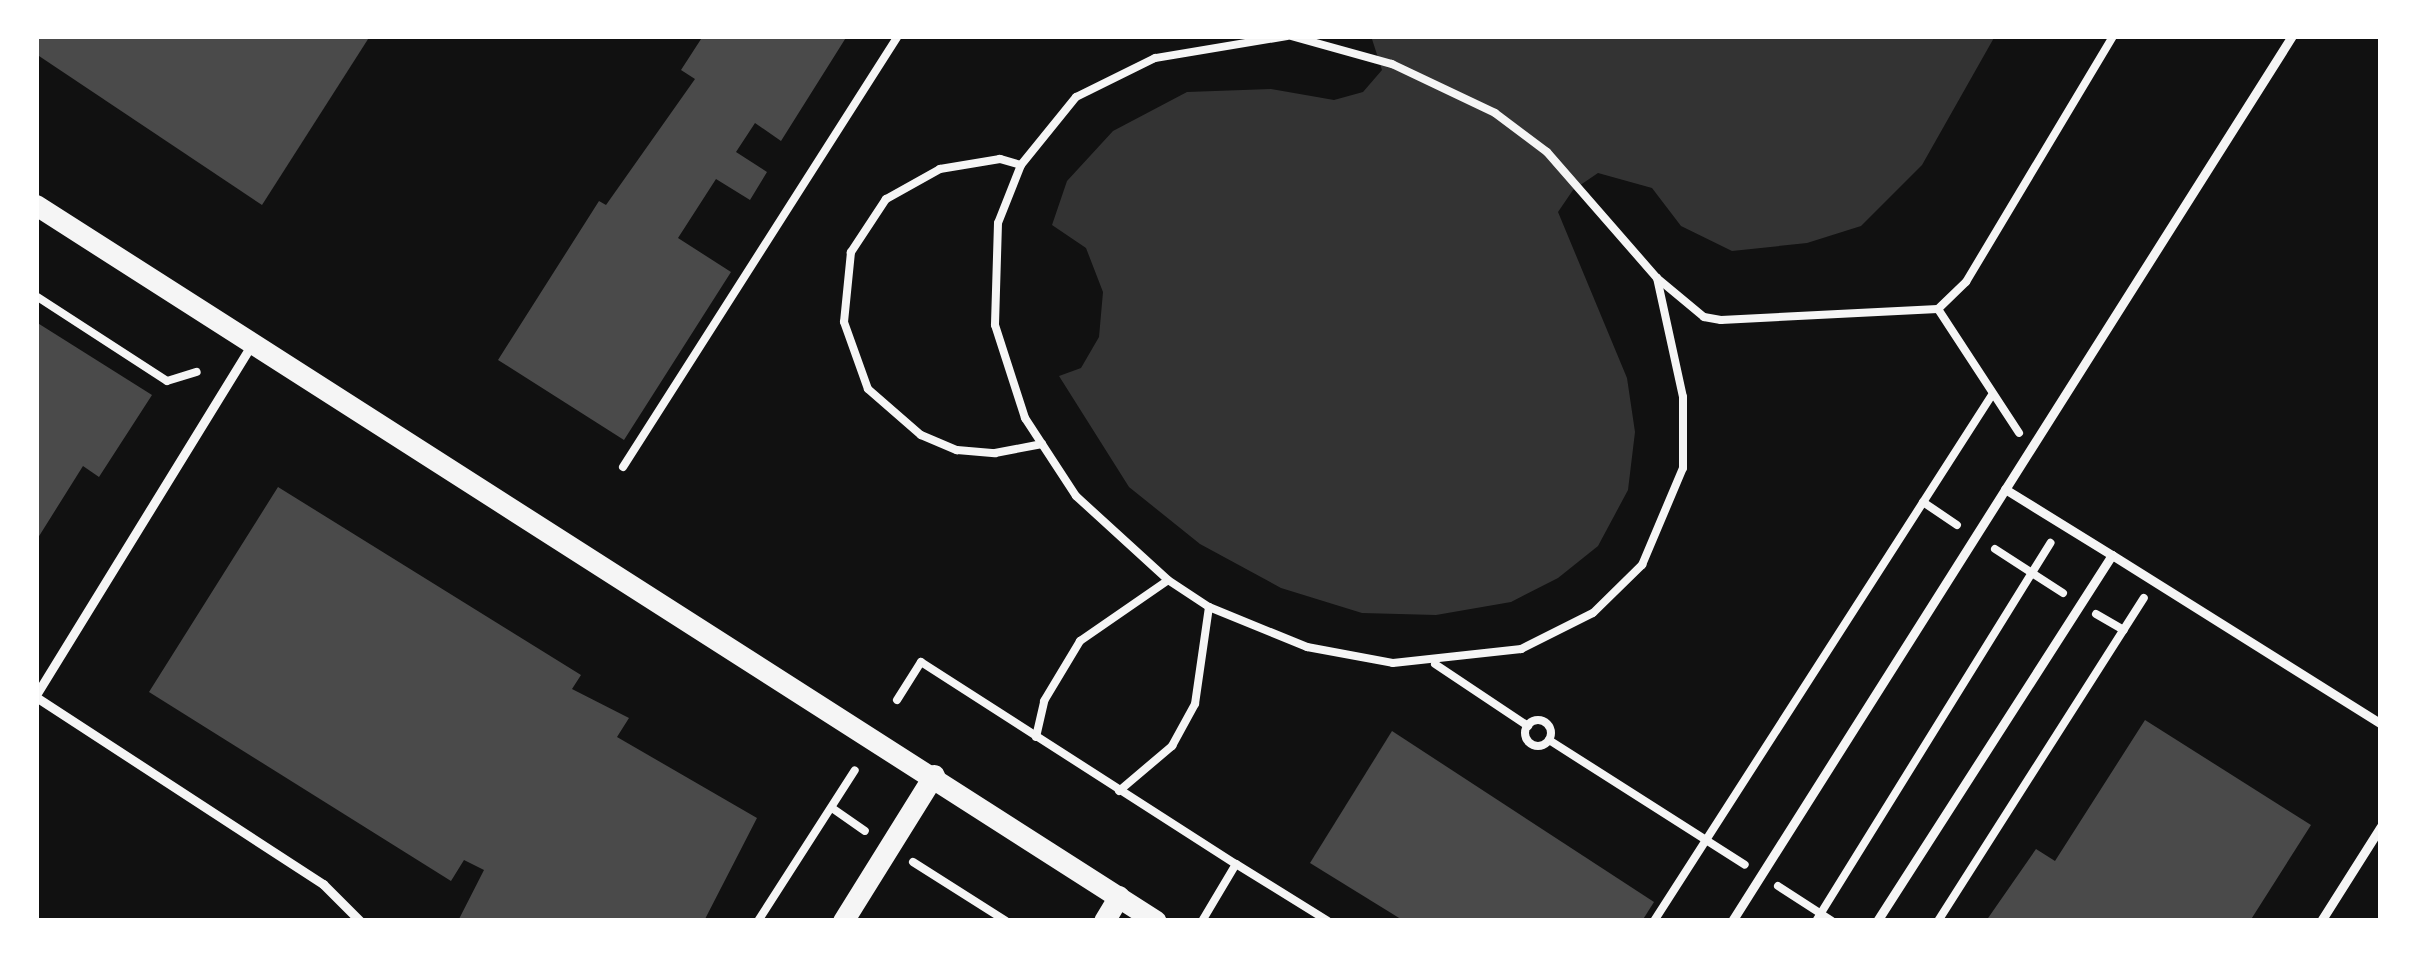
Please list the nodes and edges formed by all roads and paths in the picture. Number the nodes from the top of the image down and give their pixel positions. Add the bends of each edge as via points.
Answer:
1 (898, 36) edge
2 (1289, 36) edge
3 (2113, 36) edge
4 (2292, 36) edge
5 (1021, 165) junction
6 (36, 205) edge
7 (1657, 278) junction
8 (36, 296) edge
9 (1938, 309) junction
10 (254, 341) junction
11 (197, 372) dead end
12 (1992, 395) junction
13 (1042, 444) junction
14 (2034, 444) junction
15 (623, 467) dead end
16 (2006, 488) junction
17 (1923, 502) junction
18 (2061, 523) junction
19 (1975, 536) junction
20 (2112, 555) junction
21 (2031, 573) junction
22 (1168, 580) junction
23 (2154, 582) junction
24 (2081, 604) junction
25 (1209, 607) junction
26 (2124, 630) junction
27 (1433, 663) junction
28 (36, 696) edge
29 (897, 700) dead end
30 (2381, 724) edge
31 (1528, 726) junction
32 (1036, 737) junction
33 (1549, 740) junction
34 (855, 770) dead end
35 (934, 775) junction
36 (1119, 791) junction
37 (832, 808) junction
38 (2381, 826) edge
39 (1705, 840) junction
40 (889, 848) junction
41 (1236, 864) junction
42 (1761, 875) junction
43 (1119, 896) junction
44 (1818, 917) edge
45 (359, 921) edge
46 (758, 921) edge
47 (843, 921) edge
48 (1006, 921) edge
49 (1104, 921) edge
50 (1156, 921) edge
51 (1202, 921) edge
52 (1328, 921) edge
53 (1654, 921) edge
54 (1732, 921) edge
55 (1832, 921) edge
56 (1877, 921) edge
57 (1938, 921) edge
58 (2321, 921) edge

1 - 15 path
2 - 5 path via 1194,47 1111,77 1076,97
2 - 7 path via 1445,85 1495,113 1547,152
3 - 9 path via 1966,282
4 - 14 lane
5 - 13 path via 998,223 992,294 1011,386
5 - 13 path via 1000,159 940,169 886,199 851,252 844,322 868,389 921,435 976,452
6 - 10 street
7 - 9 path via 1704,317 1721,320
7 - 27 path via 1686,432 1662,532 1619,590 1558,634 1521,650
8 - 11 path via 167,381
9 - 12 path
10 - 28 lane
10 - 35 street
12 - 14 path
12 - 17 path
13 - 22 path via 1076,496
14 - 16 lane
16 - 18 lane
16 - 19 lane
17 - 19 path
17 - 39 path
18 - 20 lane
18 - 21 path
19 - 21 path
19 - 42 lane
20 - 23 lane
20 - 24 lane
21 - 24 path
21 - 44 path
22 - 25 path
22 - 32 path via 1080,641 1044,701
23 - 26 path
23 - 30 lane
24 - 26 path
24 - 56 lane
25 - 27 path via 1349,658
25 - 36 path via 1195,704 1162,757
26 - 57 path
27 - 31 path
28 - 45 lane via 323,884
29 - 32 path via 921,662
31 - 33 path via 1546,723
31 - 33 path via 1532,744
32 - 36 path
33 - 39 path
34 - 37 path
35 - 40 street
35 - 43 street
36 - 41 path
37 - 40 path
37 - 46 path
38 - 58 lane
39 - 42 path
39 - 53 path
40 - 47 street
40 - 48 path
41 - 51 path
41 - 52 path
42 - 44 path
42 - 54 lane
43 - 49 street
43 - 50 street
44 - 55 path

